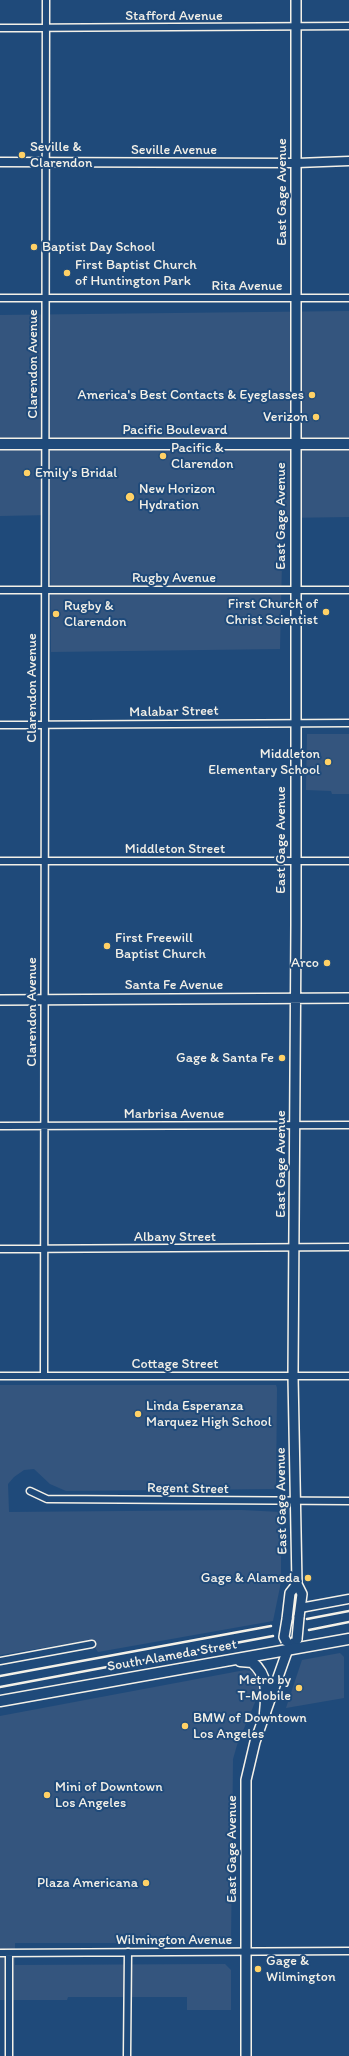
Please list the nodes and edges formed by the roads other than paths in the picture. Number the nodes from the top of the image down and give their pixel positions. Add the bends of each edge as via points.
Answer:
1 (46, 0) edge
2 (296, 0) edge
3 (349, 26) edge
4 (296, 27) junction
5 (0, 28) edge
6 (46, 29) junction
7 (349, 161) edge
8 (0, 162) edge
9 (46, 163) junction
10 (296, 163) junction
11 (0, 298) edge
12 (45, 298) junction
13 (296, 298) junction
14 (349, 298) edge
15 (0, 444) edge
16 (45, 444) junction
17 (296, 444) junction
18 (349, 444) edge
19 (0, 590) edge
20 (44, 590) junction
21 (296, 590) junction
22 (349, 590) edge
23 (295, 723) junction
24 (349, 723) edge
25 (0, 725) edge
26 (44, 726) junction
27 (0, 861) edge
28 (44, 861) junction
29 (349, 861) edge
30 (296, 862) junction
31 (349, 998) edge
32 (44, 999) junction
33 (295, 999) junction
34 (0, 1000) edge
35 (349, 1124) edge
36 (295, 1125) junction
37 (0, 1126) edge
38 (44, 1126) junction
39 (349, 1247) edge
40 (0, 1249) edge
41 (44, 1249) junction
42 (294, 1249) junction
43 (0, 1376) edge
44 (44, 1376) junction
45 (293, 1376) junction
46 (349, 1376) edge
47 (30, 1491) dead end
48 (349, 1501) edge
49 (296, 1502) junction
50 (297, 1584) junction
51 (349, 1599) edge
52 (300, 1613) junction
53 (349, 1639) edge
54 (92, 1644) dead end
55 (287, 1645) junction
56 (228, 1660) junction
57 (0, 1661) edge
58 (0, 1701) edge
59 (265, 1713) junction
60 (349, 1951) edge
61 (128, 1952) junction
62 (246, 1952) junction
63 (0, 1953) edge
64 (9, 1953) junction
65 (9, 2056) edge
66 (127, 2056) edge
67 (246, 2056) edge

1 - 6 street, Clarendon Avenue
2 - 4 main road, East Gage Avenue
3 - 4 street, Stafford Avenue
4 - 6 street, Stafford Avenue
4 - 10 main road, East Gage Avenue
5 - 6 street, Stafford Avenue
6 - 9 street, Clarendon Avenue
7 - 10 street, Seville Avenue
8 - 9 street, Seville Avenue
9 - 10 street, Seville Avenue
9 - 12 street, Clarendon Avenue
10 - 13 main road, East Gage Avenue
11 - 12 street, Rita Avenue
12 - 13 street, Rita Avenue
12 - 16 street, Clarendon Avenue
13 - 14 street, Rita Avenue
13 - 17 main road, East Gage Avenue
15 - 16 main road, Pacific Boulevard
16 - 17 main road, Pacific Boulevard
16 - 20 street, Clarendon Avenue
17 - 18 main road, Pacific Boulevard
17 - 21 main road, East Gage Avenue
19 - 20 street, Rugby Avenue
20 - 21 street, Rugby Avenue
20 - 26 street, Clarendon Avenue
21 - 22 street, Rugby Avenue
21 - 23 main road, East Gage Avenue
23 - 24 street, Malabar Street
23 - 26 street, Malabar Street
23 - 30 main road, East Gage Avenue
25 - 26 street, Malabar Street
26 - 28 street, Clarendon Avenue
27 - 28 street, Middleton Street
28 - 30 street, Middleton Street
28 - 32 street, Clarendon Avenue
29 - 30 street, Middleton Street
30 - 33 main road, East Gage Avenue
31 - 33 main road, Santa Fe Avenue
32 - 33 main road, Santa Fe Avenue
32 - 34 main road, Santa Fe Avenue
32 - 38 street, Clarendon Avenue
33 - 36 main road, East Gage Avenue
35 - 36 street, Marbrisa Avenue
36 - 38 street, Marbrisa Avenue
36 - 42 main road, East Gage Avenue
37 - 38 street, Marbrisa Avenue
38 - 41 street, Clarendon Avenue
39 - 42 street, Albany Street
40 - 41 street, Albany Street
41 - 42 street, Albany Street
41 - 44 street, Clarendon Avenue
42 - 45 main road, East Gage Avenue
43 - 44 street, Cottage Street
44 - 45 street, Cottage Street
45 - 46 street, Cottage Street
45 - 49 main road, East Gage Avenue
47 - 49 street, Regent Street via 47,1499
48 - 49 street, Regent Street
49 - 50 main road, East Gage Avenue
50 - 52 main road, East Gage Avenue via 302,1594
50 - 55 main road, East Gage Avenue, bridge via 290,1593 284,1637
51 - 52 street
52 - 55 main road, East Gage Avenue, bridge via 297,1639
53 - 55 main road, South Alameda Street
54 - 57 street
55 - 56 main road, South Alameda Street
55 - 59 main road, East Gage Avenue
56 - 58 main road, South Alameda Street
56 - 59 main road via 252,1662 264,1675
59 - 62 main road, East Gage Avenue via 249,1760 246,1780
60 - 62 street, Wilmington Avenue
61 - 62 street, Wilmington Avenue
61 - 64 street, Wilmington Avenue
61 - 66 street
62 - 67 main road, East Gage Avenue
63 - 64 street, Wilmington Avenue
64 - 65 street

